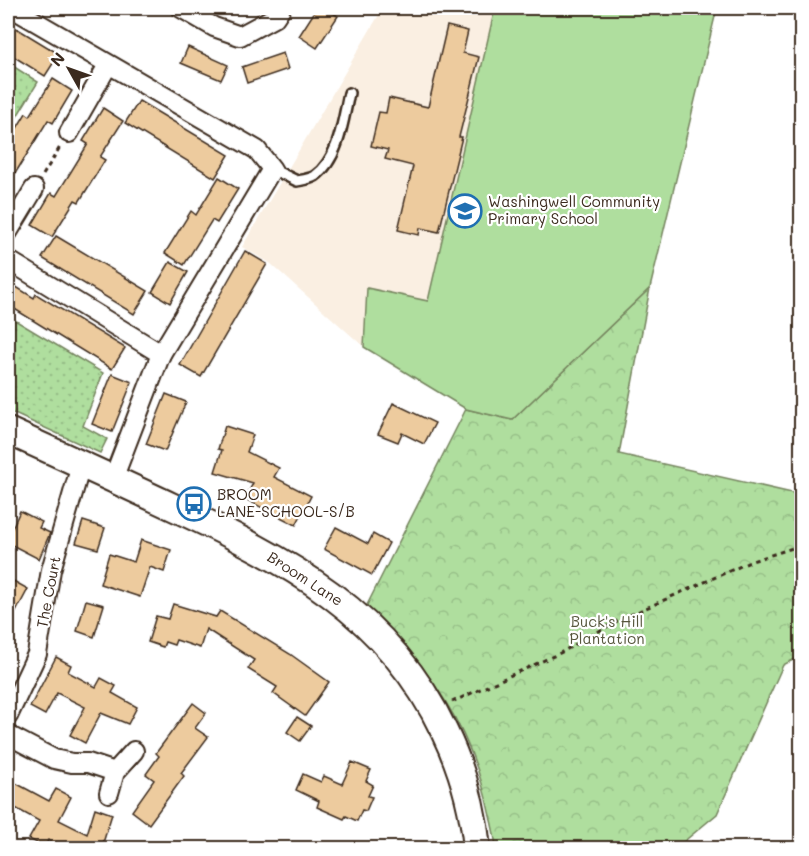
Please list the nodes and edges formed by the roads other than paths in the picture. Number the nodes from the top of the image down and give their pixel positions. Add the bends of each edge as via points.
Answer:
1 (12, 8) edge
2 (181, 8) edge
3 (281, 8) edge
4 (108, 65) junction
5 (349, 93) dead end
6 (69, 133) road end
7 (272, 169) junction
8 (34, 189) road end
9 (8, 232) edge
10 (8, 260) edge
11 (161, 354) junction
12 (8, 431) edge
13 (81, 465) junction
14 (113, 479) junction
15 (8, 716) edge
16 (8, 735) edge
17 (134, 751) dead end
18 (115, 772) junction
19 (109, 794) dead end
20 (477, 849) edge

1 - 4 street
2 - 3 street via 214,27 240,36 275,17
4 - 6 street
4 - 7 street via 257,150
5 - 7 lane via 339,137 329,161 314,177 297,181
7 - 11 street
8 - 9 street
10 - 11 street
11 - 14 street
12 - 13 street, Broom Lane
13 - 14 street, Broom Lane
13 - 15 street, The Court via 51,570 37,654
14 - 20 street, Broom Lane via 286,564 348,607 382,638 434,710 460,768
16 - 18 street via 54,759 88,763
17 - 18 street
18 - 19 street

